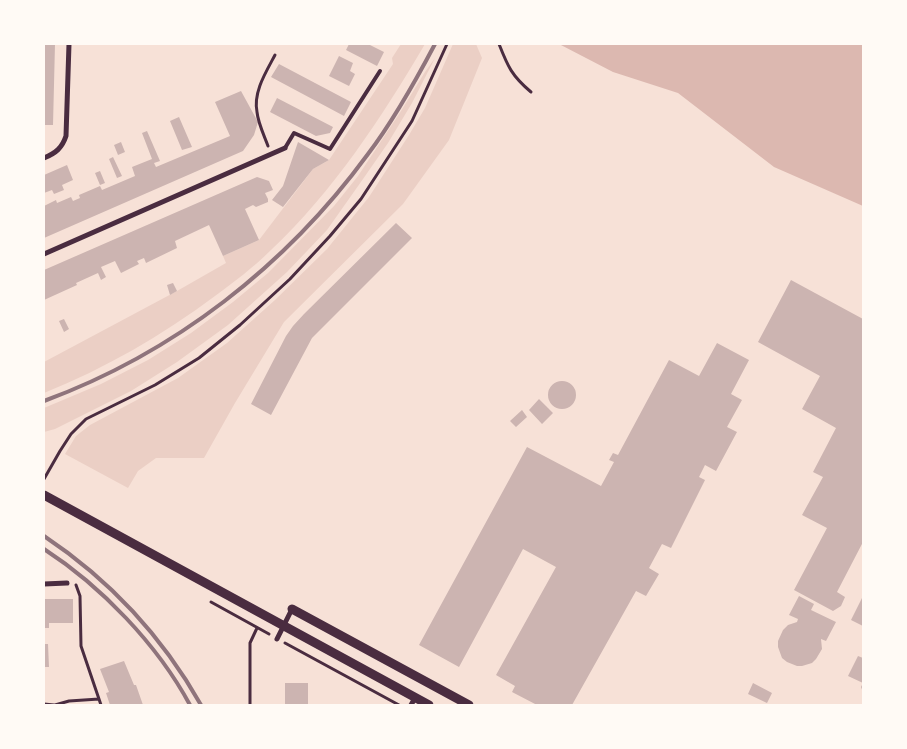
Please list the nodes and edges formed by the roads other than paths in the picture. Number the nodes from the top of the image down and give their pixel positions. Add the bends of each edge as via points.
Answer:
1 (69, 44) edge
2 (380, 71) dead end
3 (285, 148) joint
4 (44, 158) edge
5 (44, 254) edge
6 (44, 495) edge
7 (67, 583) road end
8 (44, 584) edge
9 (292, 609) joint
10 (284, 626) junction
11 (277, 638) road end
12 (413, 701) edge
13 (429, 705) edge
14 (469, 705) edge

1 - 4 street via 66,136 54,154
2 - 3 lane via 330,149 294,133
3 - 5 street
6 - 10 street
7 - 8 street
9 - 10 street
9 - 14 street
10 - 11 street
10 - 12 street
12 - 13 street

